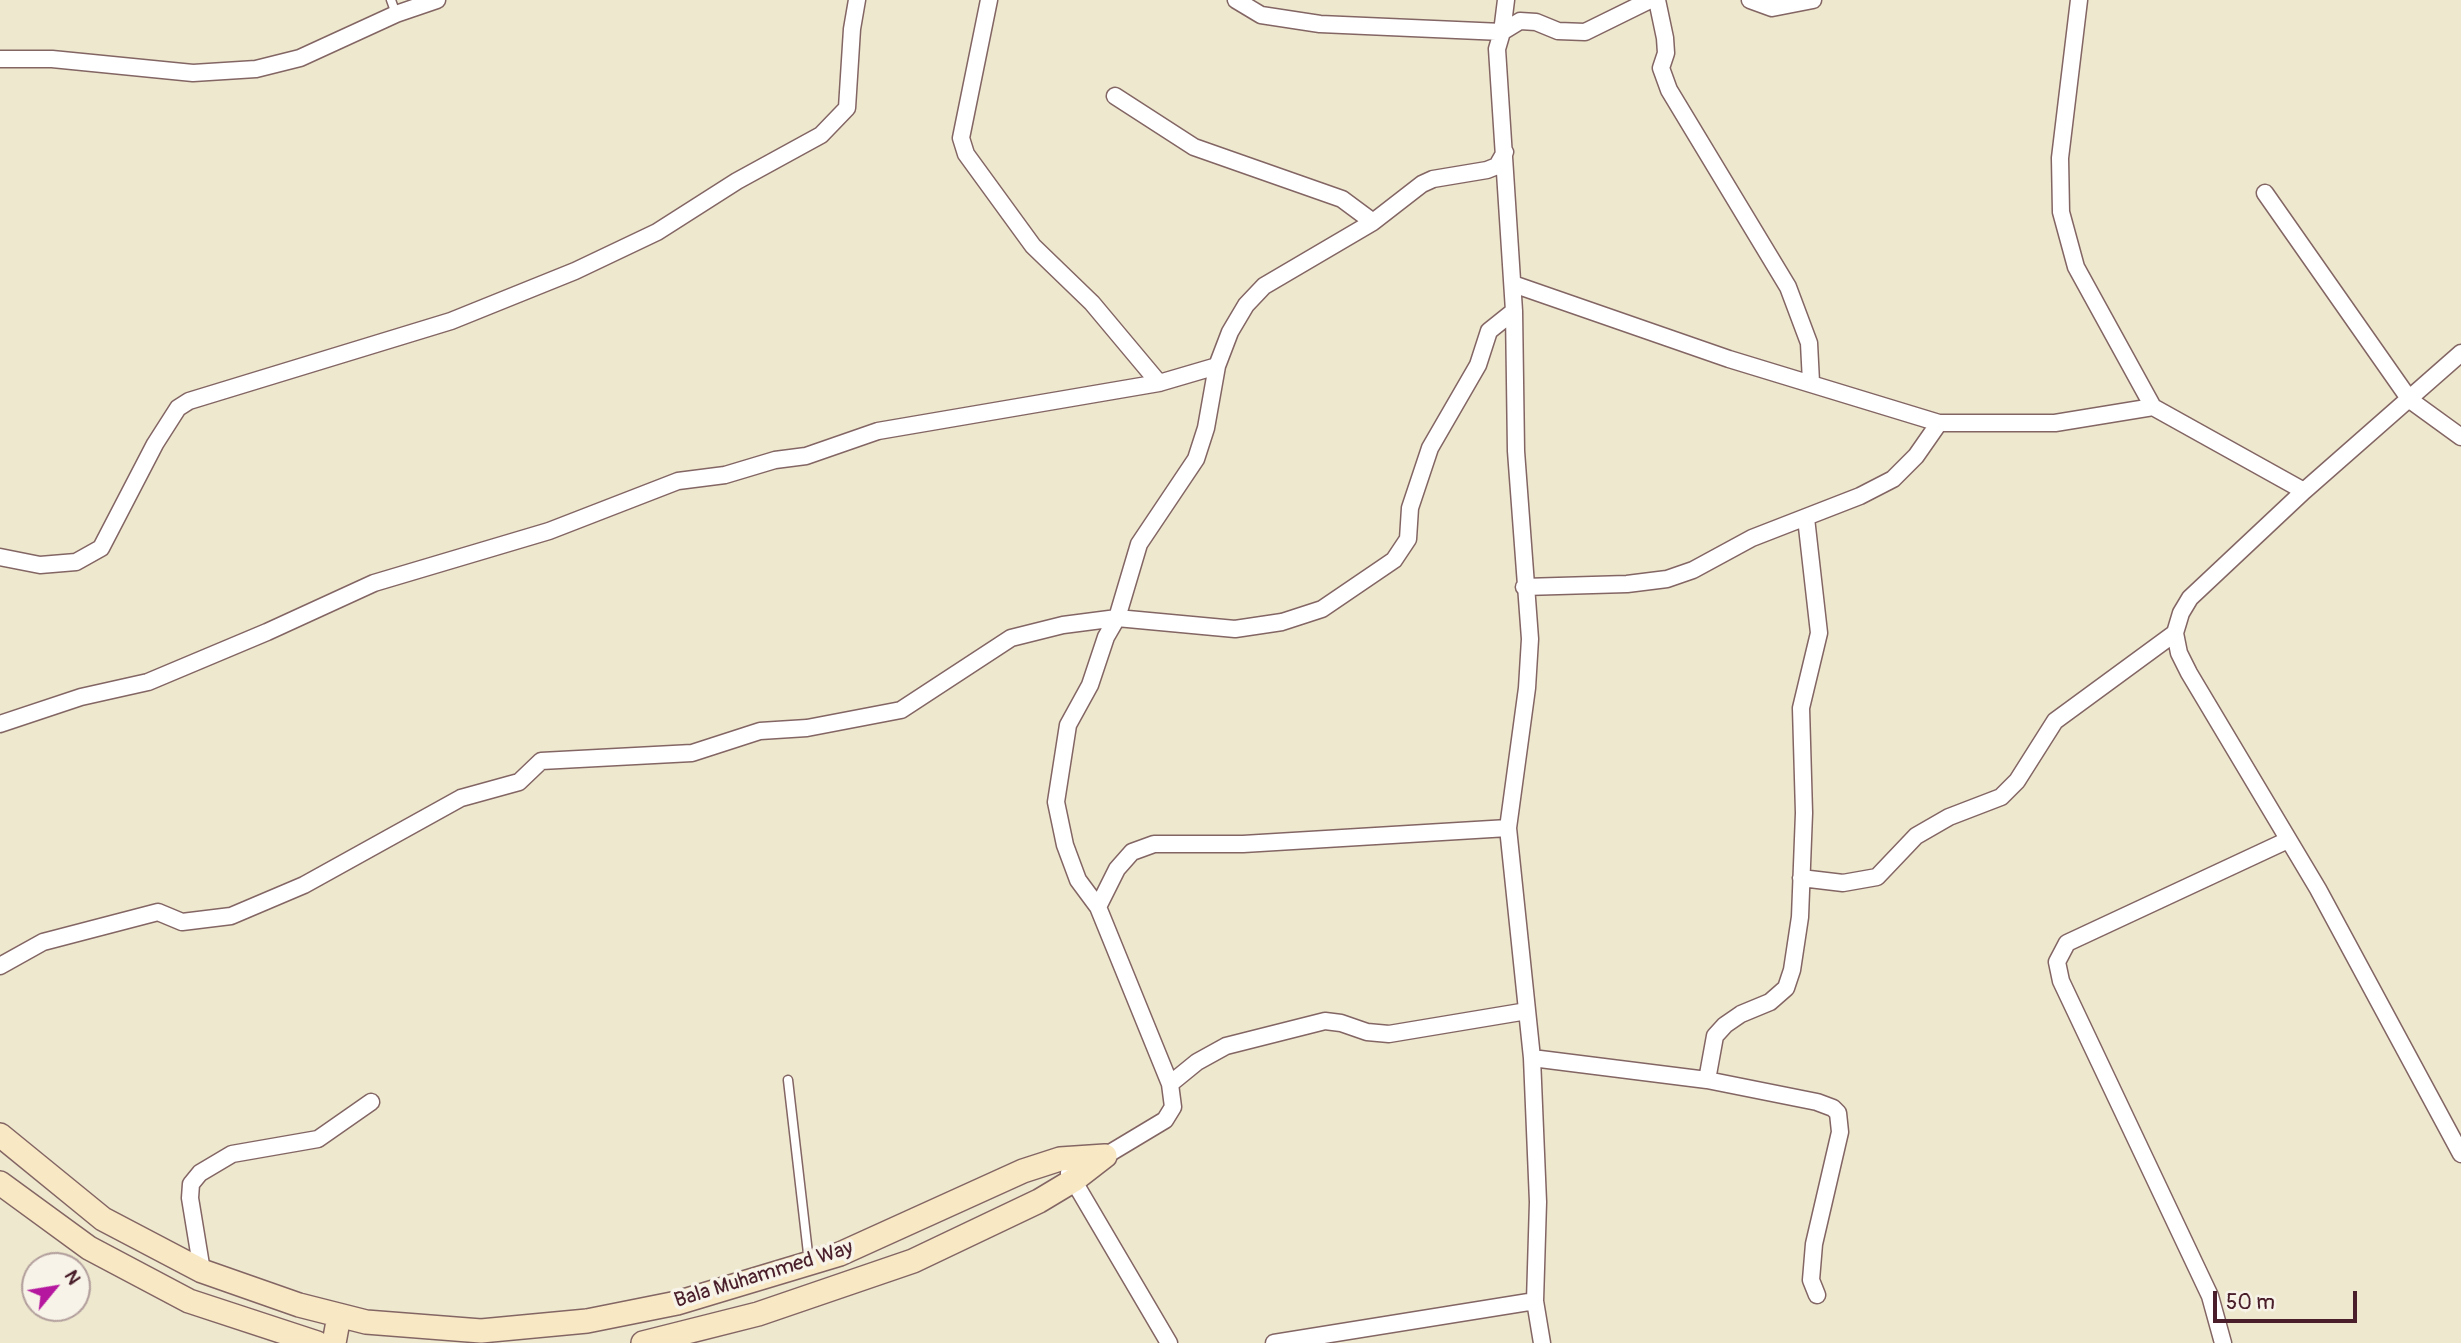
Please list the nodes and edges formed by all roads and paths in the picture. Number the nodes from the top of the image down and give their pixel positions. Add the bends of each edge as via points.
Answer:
1 (437, 0) edge
2 (857, 0) edge
3 (989, 0) edge
4 (1236, 0) edge
5 (1506, 0) edge
6 (1650, 0) edge
7 (1657, 0) edge
8 (1750, 0) edge
9 (1814, 0) edge
10 (2079, 0) edge
11 (394, 7) edge
12 (1502, 32) junction
13 (0, 59) edge
14 (1115, 96) dead end
15 (1505, 152) junction
16 (2266, 194) dead end
17 (1373, 222) junction
18 (1513, 284) junction
19 (1514, 311) junction
20 (2461, 353) edge
21 (1217, 366) junction
22 (1811, 382) junction
23 (1159, 383) junction
24 (2410, 400) junction
25 (2153, 407) junction
26 (1939, 423) junction
27 (2461, 436) edge
28 (2304, 491) junction
29 (1807, 518) junction
30 (0, 557) edge
31 (1524, 587) junction
32 (1117, 618) junction
33 (2175, 633) junction
34 (0, 724) edge
35 (1508, 828) junction
36 (2288, 840) junction
37 (1801, 878) junction
38 (1098, 907) junction
39 (0, 966) edge
40 (1527, 1010) junction
41 (1532, 1058) junction
42 (788, 1080) dead end
43 (1707, 1080) junction
44 (1170, 1084) junction
45 (371, 1102) dead end
46 (0, 1135) edge
47 (2461, 1154) edge
48 (1105, 1156) junction
49 (1060, 1159) junction
50 (1074, 1181) junction
51 (0, 1183) edge
52 (809, 1264) junction
53 (202, 1271) junction
54 (1817, 1295) dead end
55 (1535, 1301) junction
56 (339, 1316) junction
57 (364, 1332) edge
58 (317, 1343) edge
59 (334, 1343) edge
60 (643, 1343) edge
61 (1169, 1343) edge
62 (1274, 1343) edge
63 (1542, 1343) edge
64 (2223, 1343) edge

1 - 11 street
2 - 30 street via 847,108 821,135 657,232 575,271 451,321 189,401 178,408 155,444 101,548 64,564 40,565
3 - 23 street via 961,138 966,154 1033,246 1092,303
4 - 12 street via 1261,15 1320,23
5 - 12 street
6 - 12 street via 1585,32 1558,31 1520,21
7 - 22 street via 1666,53 1661,68 1669,90 1788,287 1809,342
8 - 9 street via 1772,8
10 - 25 street via 2060,158 2061,212 2077,267
11 - 13 street via 300,58 256,69 192,73 52,59
12 - 15 street via 1497,49
14 - 17 street via 1194,147 1342,198
15 - 17 street via 1497,166 1488,170 1422,184
15 - 18 street
16 - 24 street
17 - 21 street via 1264,286 1230,332
18 - 19 street
18 - 22 street via 1729,359
19 - 31 street
19 - 32 street via 1489,331 1478,365 1430,448 1410,508 1408,539 1394,560 1322,609 1282,622 1235,629
20 - 24 street
21 - 23 street
21 - 32 street via 1196,459 1139,544
22 - 26 street
23 - 34 street via 878,430 806,456 678,481 549,531 374,583 148,682 81,697
24 - 27 street
24 - 28 street
25 - 26 street via 2055,423
25 - 28 street
26 - 29 street via 1893,479
28 - 33 street via 2190,598
29 - 31 street via 1752,538 1667,579
29 - 37 street via 1819,633 1801,708
31 - 35 street via 1530,639 1527,688
32 - 38 street via 1068,725 1056,802 1078,880
32 - 39 street via 1011,638 901,710 807,728 760,731 692,752 541,761 519,782 461,798 304,885 231,916 182,922 158,912 44,942
33 - 36 street via 2189,673
33 - 37 street via 2055,721 2017,781 2001,797 1949,817 1916,836 1877,877 1843,883
35 - 38 street via 1243,844 1154,844 1132,852 1117,869
35 - 40 street
36 - 47 street
36 - 64 street via 2067,943 2057,962 2066,993 2210,1296
37 - 43 street via 1798,930 1786,988 1770,1002 1725,1025 1715,1036
38 - 44 street
40 - 41 street
40 - 44 street via 1389,1034 1325,1021 1226,1046
41 - 43 street
41 - 55 street via 1538,1202
42 - 52 lane
43 - 54 street via 1817,1102 1838,1113 1839,1141 1811,1266
44 - 48 street via 1173,1107 1166,1120
45 - 53 street via 318,1139 232,1154 200,1173 191,1184 190,1198
46 - 53 street, Bala Muhammed Way via 103,1219
48 - 49 street, Bala Muhammed Way
48 - 50 street, Bala Muhammed Way
49 - 50 street
49 - 52 street, Bala Muhammed Way
50 - 60 street, Bala Muhammed Way via 874,1276 758,1314
50 - 61 street
51 - 58 street via 89,1248 189,1301
52 - 57 street, Bala Muhammed Way via 677,1303 587,1321 481,1331
53 - 56 street, Bala Muhammed Way
55 - 62 street
55 - 63 street
56 - 57 street, Bala Muhammed Way
56 - 59 street

